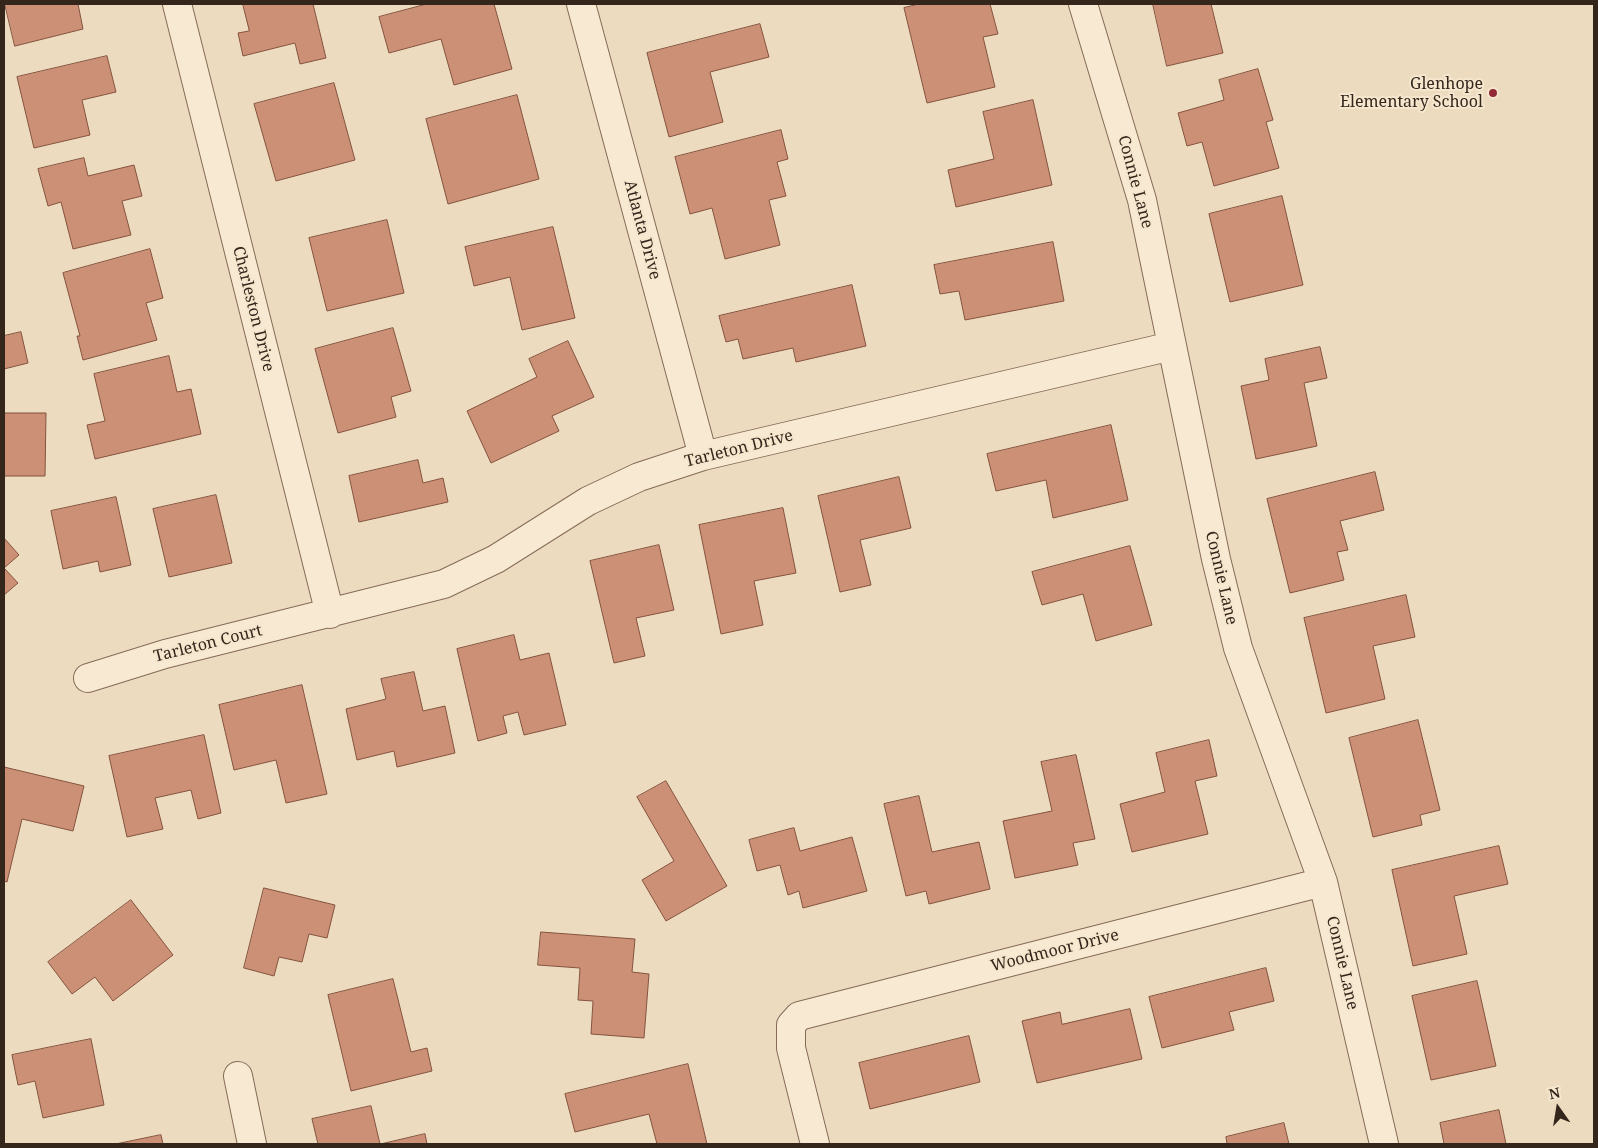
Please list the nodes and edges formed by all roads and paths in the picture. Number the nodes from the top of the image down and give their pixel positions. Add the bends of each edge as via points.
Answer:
1 (177, 4) edge
2 (581, 4) edge
3 (1083, 4) edge
4 (1172, 346) junction
5 (703, 456) junction
6 (330, 614) junction
7 (88, 678) dead end
8 (1323, 882) junction
9 (238, 1076) dead end
10 (252, 1144) edge
11 (814, 1144) edge
12 (1384, 1144) edge

1 - 6 street, Charleston Drive
2 - 5 street, Atlanta Drive
3 - 4 street, Connie Lane via 1142,200
4 - 5 street, Tarleton Drive
4 - 8 street, Connie Lane via 1238,648
5 - 6 street, Tarleton Drive via 639,477 588,501 496,559 444,584
6 - 7 street, Tarleton Court via 165,654
8 - 11 street, Woodmoor Drive via 799,1016 791,1025 791,1048
8 - 12 street, Connie Lane
9 - 10 street

